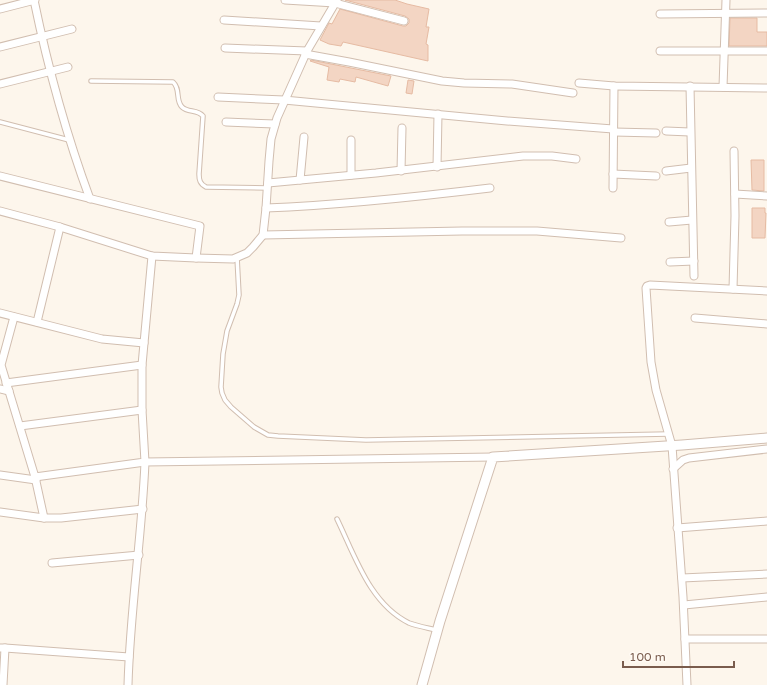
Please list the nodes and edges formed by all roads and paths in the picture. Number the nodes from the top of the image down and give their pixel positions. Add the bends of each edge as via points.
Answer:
1 (35, 0) edge
2 (285, 0) edge
3 (726, 0) edge
4 (336, 2) edge
5 (0, 8) edge
6 (726, 13) junction
7 (767, 13) edge
8 (660, 14) dead end
9 (224, 20) dead end
10 (404, 21) dead end
11 (321, 26) junction
12 (72, 29) dead end
13 (42, 37) junction
14 (0, 47) edge
15 (225, 48) dead end
16 (660, 51) dead end
17 (724, 51) junction
18 (767, 51) edge
19 (306, 52) junction
20 (68, 67) dead end
21 (50, 72) junction
22 (92, 81) dead end
23 (579, 83) dead end
24 (0, 84) edge
25 (614, 86) junction
26 (690, 86) junction
27 (724, 87) junction
28 (767, 88) edge
29 (573, 93) dead end
30 (218, 97) dead end
31 (284, 100) junction
32 (438, 114) junction
33 (0, 122) edge
34 (226, 122) dead end
35 (276, 124) junction
36 (402, 128) dead end
37 (613, 131) junction
38 (666, 131) dead end
39 (690, 132) junction
40 (656, 133) dead end
41 (304, 137) dead end
42 (69, 140) junction
43 (351, 140) dead end
44 (734, 151) dead end
45 (576, 159) dead end
46 (437, 167) junction
47 (691, 168) junction
48 (666, 170) dead end
49 (401, 171) junction
50 (613, 174) junction
51 (0, 176) edge
52 (351, 176) junction
53 (656, 176) dead end
54 (300, 180) junction
55 (268, 186) junction
56 (490, 188) dead end
57 (613, 188) dead end
58 (734, 194) junction
59 (767, 196) edge
60 (90, 199) junction
61 (266, 208) junction
62 (0, 211) edge
63 (692, 220) junction
64 (669, 222) dead end
65 (60, 227) junction
66 (263, 235) junction
67 (621, 238) dead end
68 (152, 256) junction
69 (237, 257) junction
70 (196, 258) junction
71 (670, 262) dead end
72 (694, 262) junction
73 (694, 276) dead end
74 (733, 289) junction
75 (767, 291) edge
76 (0, 313) edge
77 (14, 317) junction
78 (695, 318) dead end
79 (37, 322) junction
80 (767, 324) edge
81 (144, 343) junction
82 (0, 365) edge
83 (142, 366) junction
84 (6, 383) junction
85 (0, 389) edge
86 (9, 391) junction
87 (142, 410) junction
88 (20, 426) junction
89 (668, 434) junction
90 (767, 438) edge
91 (672, 446) junction
92 (767, 449) edge
93 (493, 457) junction
94 (145, 462) junction
95 (673, 469) junction
96 (0, 476) edge
97 (35, 478) junction
98 (143, 509) junction
99 (0, 512) edge
100 (44, 518) junction
101 (337, 519) dead end
102 (767, 520) edge
103 (678, 528) junction
104 (139, 555) junction
105 (52, 563) dead end
106 (767, 574) edge
107 (682, 578) junction
108 (767, 597) edge
109 (684, 605) junction
110 (437, 630) junction
111 (685, 639) junction
112 (767, 639) edge
113 (3, 648) edge
114 (129, 657) junction
115 (3, 685) edge
116 (128, 685) edge
117 (422, 685) edge
118 (687, 685) edge

1 - 5 street
1 - 13 street
2 - 4 street
3 - 6 street
4 - 10 street
4 - 11 street
6 - 7 street
6 - 8 street
6 - 17 street
9 - 11 street
11 - 19 street
12 - 13 street
13 - 14 street
13 - 21 street
15 - 19 street
16 - 17 street
17 - 18 street
17 - 27 street
19 - 29 street via 442,81 512,84
19 - 31 street
20 - 21 street
21 - 24 street
21 - 42 street
22 - 55 lane via 173,82 183,108 203,116 199,174 202,185
23 - 25 street
25 - 26 street
25 - 37 street
26 - 27 street
26 - 39 street
27 - 28 street
30 - 31 street
31 - 32 street
31 - 35 street
32 - 37 street
32 - 46 street
33 - 42 lane
34 - 35 street
35 - 55 street via 270,147
36 - 49 street
37 - 40 street
37 - 50 street
38 - 39 street
39 - 47 street
41 - 54 street
42 - 60 street
43 - 52 street
44 - 58 street
45 - 46 street via 523,156
46 - 49 street
47 - 48 street
47 - 63 street
49 - 52 street
50 - 53 street
50 - 57 street
51 - 60 street
52 - 54 street
54 - 55 street
55 - 61 street
56 - 61 street
58 - 59 street
58 - 74 street
60 - 70 street via 200,226
61 - 66 street
62 - 65 street
63 - 64 street
63 - 72 street
65 - 68 street
65 - 79 street
66 - 67 street via 531,231
66 - 69 street via 247,253
68 - 70 street
68 - 81 street
69 - 70 street
69 - 89 lane via 239,296 223,354 221,387 225,400 231,407 254,427 268,435 366,440
71 - 72 street
72 - 73 street
74 - 75 street
74 - 89 street via 650,285 646,288 650,362
76 - 77 street
77 - 79 street
77 - 82 street
78 - 80 street
79 - 81 street via 102,339
81 - 83 street
82 - 84 street
83 - 84 street
83 - 87 street
84 - 86 street
85 - 86 street
86 - 88 street
87 - 88 street
87 - 94 street
88 - 97 street
89 - 91 street
90 - 91 street
91 - 93 street
91 - 95 street
92 - 95 street via 689,458
93 - 94 street
93 - 110 street
94 - 97 street
94 - 98 street
95 - 103 street
96 - 97 street
97 - 100 street
98 - 100 street
98 - 104 street
99 - 100 street
101 - 110 lane via 379,599 410,623
102 - 103 street
103 - 107 street
104 - 105 street
104 - 114 street
106 - 107 street
107 - 109 street
108 - 109 street
109 - 111 street
110 - 117 street
111 - 112 street
111 - 118 street
113 - 114 street
113 - 115 street
114 - 116 street

